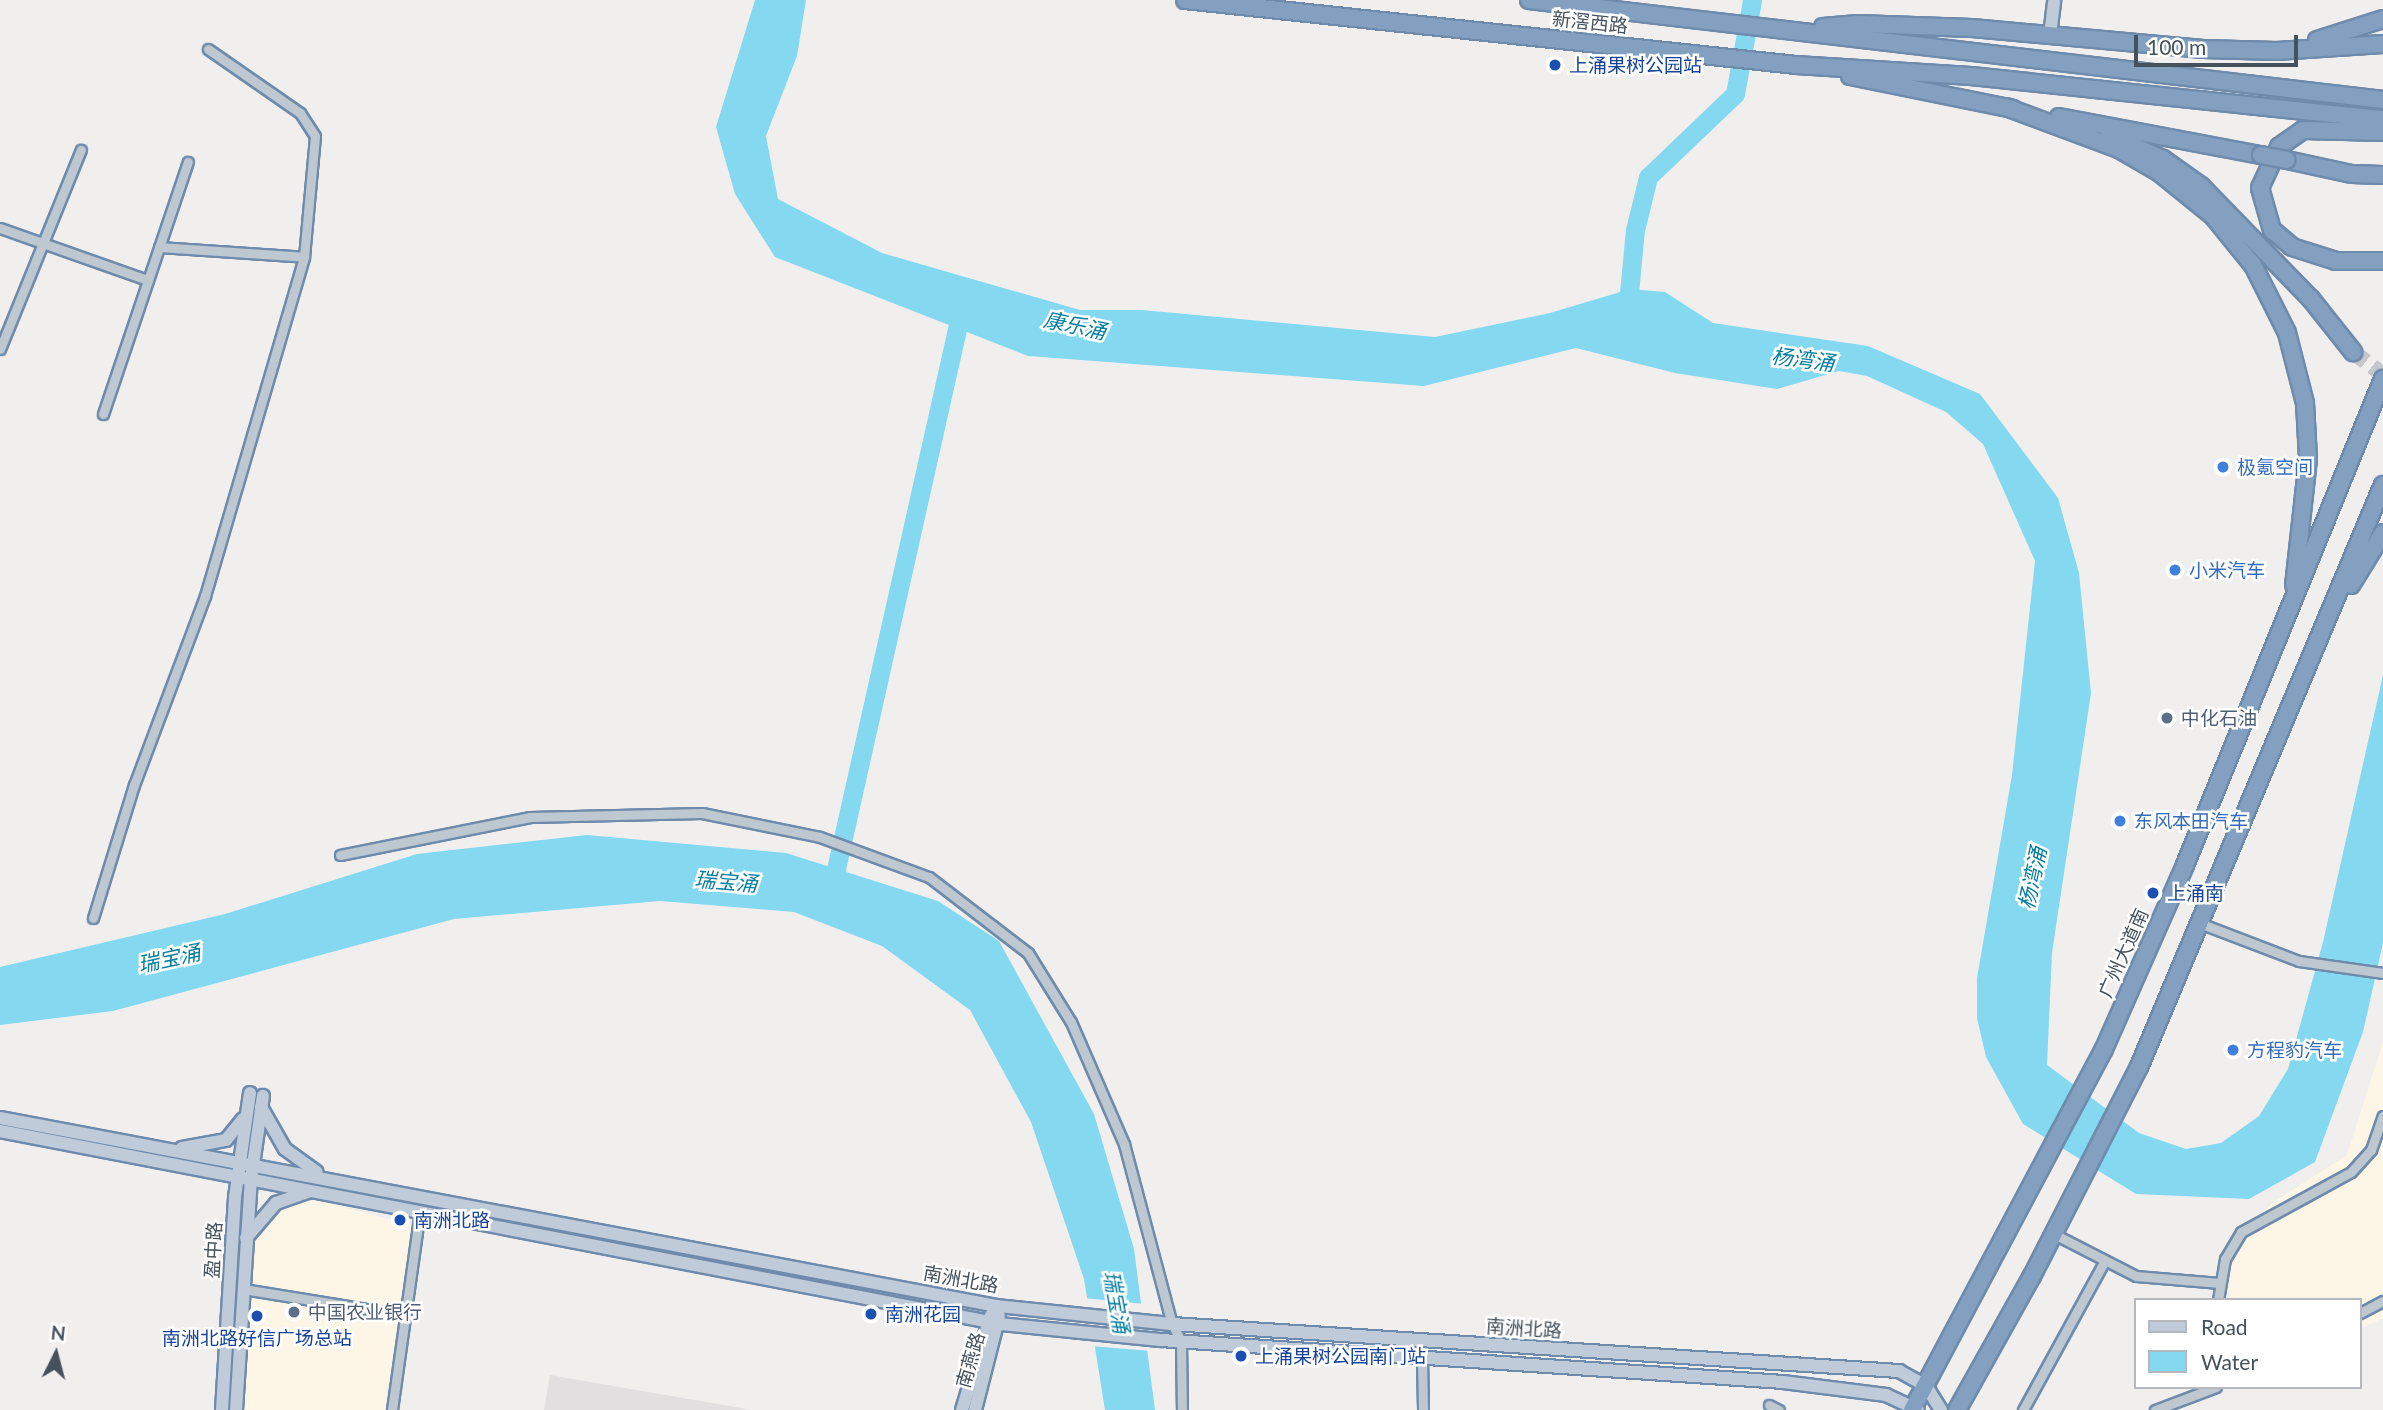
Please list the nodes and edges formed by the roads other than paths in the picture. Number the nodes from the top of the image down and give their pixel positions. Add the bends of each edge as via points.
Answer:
1 (1185, 0) edge
2 (1529, 0) edge
3 (2054, 0) edge
4 (2383, 19) edge
5 (1793, 30) junction
6 (2050, 35) junction
7 (2383, 44) edge
8 (208, 49) dead end
9 (2242, 50) junction
10 (1796, 65) junction
11 (2383, 100) edge
12 (2006, 107) junction
13 (2383, 119) edge
14 (2383, 132) edge
15 (81, 150) dead end
16 (188, 162) dead end
17 (2383, 175) edge
18 (0, 228) edge
19 (43, 243) junction
20 (159, 247) junction
21 (304, 257) junction
22 (2383, 261) edge
23 (148, 279) junction
24 (0, 349) edge
25 (2353, 352) tunnel mouth
26 (2383, 379) edge
27 (103, 414) dead end
28 (2383, 485) edge
29 (2383, 533) edge
30 (2292, 606) junction
31 (2329, 619) junction
32 (340, 855) dead end
33 (93, 918) dead end
34 (2202, 924) junction
35 (2383, 973) edge
36 (255, 1100) junction
37 (2383, 1116) edge
38 (0, 1118) edge
39 (0, 1131) edge
40 (169, 1150) junction
41 (246, 1163) junction
42 (244, 1178) junction
43 (330, 1178) junction
44 (315, 1191) junction
45 (420, 1212) junction
46 (2054, 1234) junction
47 (246, 1238) junction
48 (2104, 1262) junction
49 (2220, 1283) junction
50 (243, 1289) junction
51 (2218, 1298) edge
52 (2383, 1301) edge
53 (997, 1306) junction
54 (2362, 1311) edge
55 (404, 1315) junction
56 (987, 1321) junction
57 (1000, 1324) junction
58 (1172, 1324) junction
59 (1181, 1341) junction
60 (1422, 1357) junction
61 (1926, 1386) junction
62 (2205, 1390) edge
63 (1769, 1405) dead end
64 (1914, 1409) edge
65 (222, 1410) edge
66 (236, 1410) edge
67 (391, 1410) edge
68 (962, 1410) edge
69 (975, 1410) edge
70 (1182, 1410) edge
71 (1423, 1410) edge
72 (1779, 1410) edge
73 (1941, 1410) edge
74 (1957, 1410) edge
75 (2023, 1410) edge
76 (2155, 1410) edge

1 - 10 highway, 新滘西路
2 - 5 highway, 新滘西路
3 - 6 main road
4 - 9 highway via 2309,42
5 - 6 highway via 1869,24
5 - 11 highway
6 - 9 highway
7 - 9 highway
8 - 21 street via 300,114 315,136
10 - 12 highway
10 - 13 highway via 1971,76
12 - 17 highway, bridge via 2351,174
12 - 25 highway via 2122,138 2186,173 2311,299
12 - 30 highway via 2119,149 2160,173 2199,202 2253,265 2287,332 2305,403 2308,459
14 - 22 highway via 2304,130 2279,147 2260,188 2272,230 2292,247 2336,261
15 - 19 street
16 - 20 street
18 - 19 street
19 - 23 street
19 - 24 street
20 - 21 street
20 - 23 street
21 - 33 street via 205,596 134,785
23 - 27 street
26 - 30 highway, 广州大道南
28 - 31 highway
29 - 31 highway
30 - 61 highway, 广州大道南 via 2104,1049
31 - 34 highway
32 - 58 street via 530,817 702,813 820,837 929,877 1028,953 1070,1022 1124,1144
34 - 35 street via 2299,961
34 - 46 highway via 2138,1067
36 - 40 main road via 242,1125 226,1140
36 - 41 main road
36 - 43 main road via 285,1149
37 - 49 street via 2371,1150 2351,1172 2241,1233 2225,1259
38 - 40 main road, 南洲北路
39 - 42 main road, 南洲北路
40 - 41 main road, 南洲北路
41 - 42 main road
41 - 43 main road, 南洲北路
42 - 44 main road, 南洲北路
42 - 47 main road, 盈中路
42 - 65 main road, 盈中路
43 - 53 main road, 南洲北路
44 - 45 main road, 南洲北路
44 - 47 main road via 276,1203
45 - 55 street
45 - 56 main road, 南洲北路
46 - 48 street
46 - 74 highway
47 - 50 main road, 盈中路
48 - 49 street via 2136,1276
48 - 75 street
49 - 51 street
50 - 55 street
50 - 66 main road, 盈中路
52 - 54 street
53 - 56 main road, 南燕路
53 - 57 main road, 南燕路
53 - 58 main road, 南洲北路
55 - 67 street
56 - 57 main road, 南洲北路
56 - 68 main road, 南燕路
57 - 59 main road, 南洲北路
57 - 69 main road, 南燕路
58 - 59 street
58 - 61 main road, 南洲北路 via 1865,1368 1899,1371
59 - 60 main road, 南洲北路
59 - 70 street
60 - 64 main road, 南洲北路 via 1795,1383 1886,1395
60 - 71 street
61 - 64 highway, 广州大道南
61 - 73 main road
62 - 76 street
63 - 72 street

